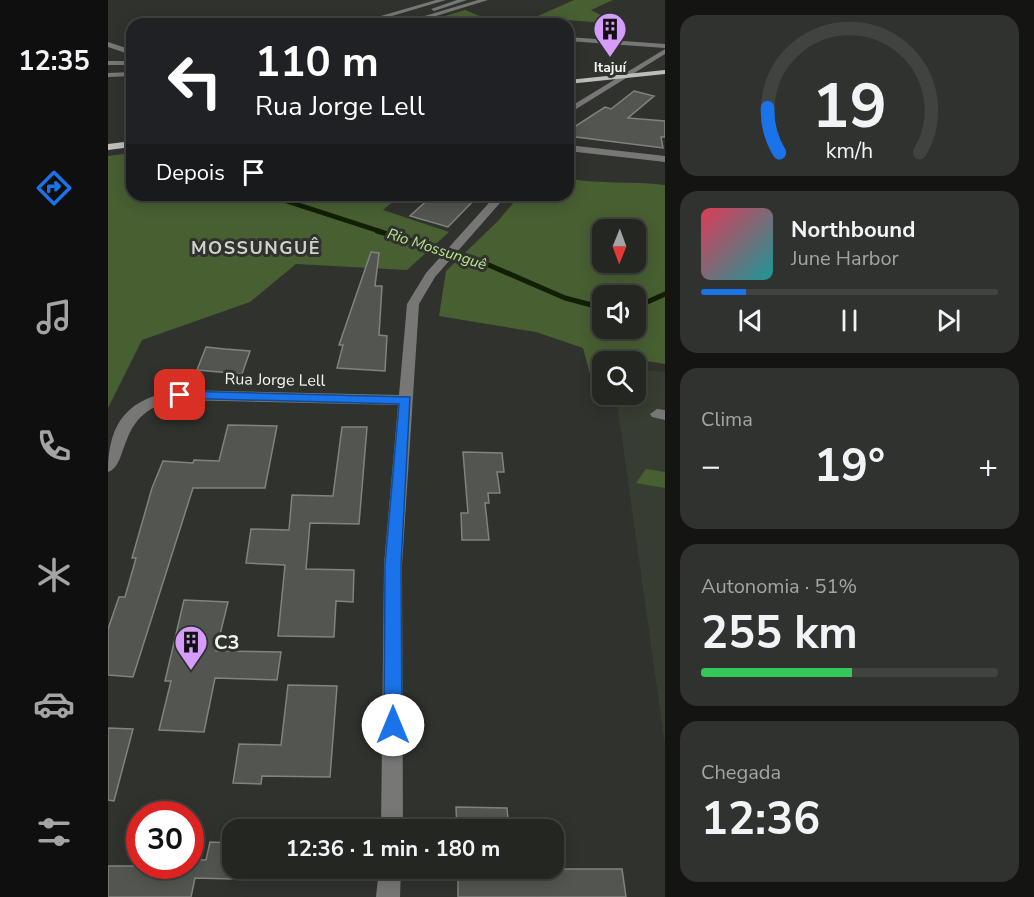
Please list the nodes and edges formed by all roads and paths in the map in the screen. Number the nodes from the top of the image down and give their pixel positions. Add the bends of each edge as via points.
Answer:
1 (442, 0) edge
2 (464, 0) edge
3 (485, 0) edge
4 (378, 18) edge
5 (400, 18) edge
6 (423, 18) edge
7 (574, 39) edge
8 (108, 44) edge
9 (665, 46) edge
10 (126, 51) edge
11 (665, 51) edge
12 (126, 58) edge
13 (126, 64) edge
14 (110, 65) edge
15 (126, 67) edge
16 (665, 72) edge
17 (126, 74) edge
18 (108, 75) edge
19 (626, 76) junction
20 (574, 81) edge
21 (574, 105) edge
22 (126, 145) edge
23 (108, 147) edge
24 (574, 149) edge
25 (665, 159) edge
26 (497, 201) edge
27 (406, 400) junction
28 (108, 466) edge
29 (392, 819) edge
30 (389, 879) edge
31 (388, 897) edge

1 - 4 street
2 - 5 street
3 - 6 street
7 - 9 street
8 - 10 street
11 - 19 street
12 - 14 street
13 - 14 street
14 - 15 street
16 - 19 main road
17 - 18 street
19 - 20 main road
19 - 21 street
22 - 23 main road
24 - 25 street
26 - 27 street via 423,285 413,304
27 - 28 street, Rua Jorge Lell via 180,395 156,398 144,403 124,426
27 - 29 street via 393,565
30 - 31 street

